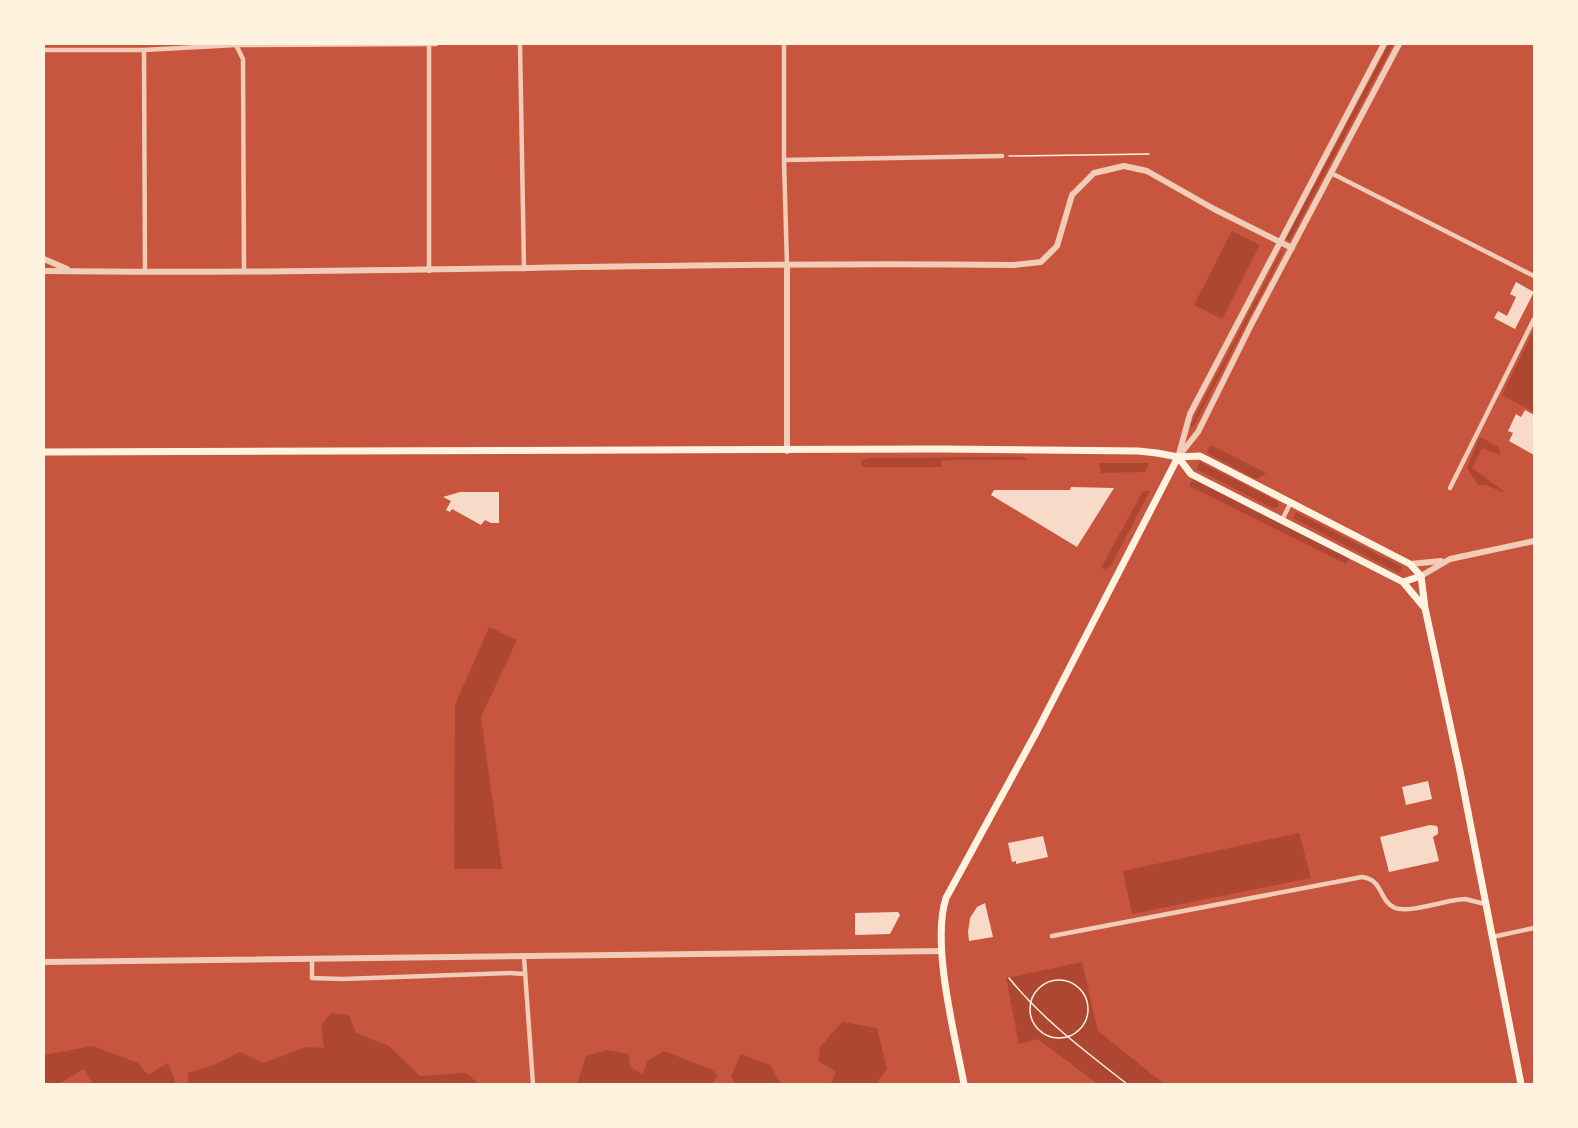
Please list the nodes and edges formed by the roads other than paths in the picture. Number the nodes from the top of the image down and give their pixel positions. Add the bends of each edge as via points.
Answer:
1 (236, 44) edge
2 (429, 44) edge
3 (436, 44) edge
4 (520, 44) edge
5 (784, 44) edge
6 (1384, 44) edge
7 (1399, 44) edge
8 (44, 50) edge
9 (144, 50) junction
10 (1002, 156) road end
11 (784, 160) junction
12 (1331, 173) junction
13 (1280, 242) junction
14 (1292, 248) junction
15 (44, 259) edge
16 (787, 265) junction
17 (524, 269) junction
18 (44, 271) edge
19 (145, 271) junction
20 (244, 271) junction
21 (429, 271) junction
22 (76, 272) junction
23 (1534, 276) edge
24 (1534, 319) edge
25 (788, 451) junction
26 (44, 452) edge
27 (1178, 457) junction
28 (1450, 488) dead end
29 (1291, 502) junction
30 (1282, 520) junction
31 (1534, 541) edge
32 (1450, 559) junction
33 (1410, 564) junction
34 (1420, 576) junction
35 (1403, 582) junction
36 (1425, 608) junction
37 (1485, 904) junction
38 (1534, 928) edge
39 (1052, 936) dead end
40 (1492, 937) junction
41 (942, 951) junction
42 (524, 957) junction
43 (312, 958) junction
44 (44, 962) edge
45 (525, 974) junction
46 (533, 1084) edge
47 (964, 1084) edge
48 (1521, 1084) edge

1 - 2 street
1 - 9 street
1 - 20 street via 243,59
2 - 3 street
2 - 21 street
4 - 17 street
5 - 11 street
6 - 13 street
7 - 12 street
8 - 9 street
9 - 19 street
10 - 11 street
11 - 16 street
12 - 14 street
12 - 23 street
13 - 14 street
13 - 16 street via 1147,171 1124,166 1094,174 1072,195 1057,246 1041,262
13 - 27 street via 1190,414
14 - 27 street via 1198,432
15 - 22 street
16 - 17 street
16 - 25 street
17 - 21 street
18 - 22 street
19 - 20 street
19 - 22 street
20 - 21 street
24 - 28 street
25 - 26 main road
25 - 27 main road via 1138,451
27 - 29 main road via 1200,456
27 - 30 main road via 1191,474
27 - 41 main road via 946,898 942,910
29 - 30 street
29 - 33 main road
30 - 35 main road
31 - 32 street
32 - 33 street
32 - 34 street
33 - 34 main road
34 - 35 main road
34 - 36 main road
35 - 36 main road
36 - 37 main road
37 - 39 street via 1465,899 1395,908 1386,901 1377,883 1362,877
37 - 40 main road
38 - 40 street
40 - 48 main road
41 - 42 street
41 - 47 main road
42 - 43 street
42 - 45 street
43 - 44 street
43 - 45 street via 312,978
45 - 46 street

